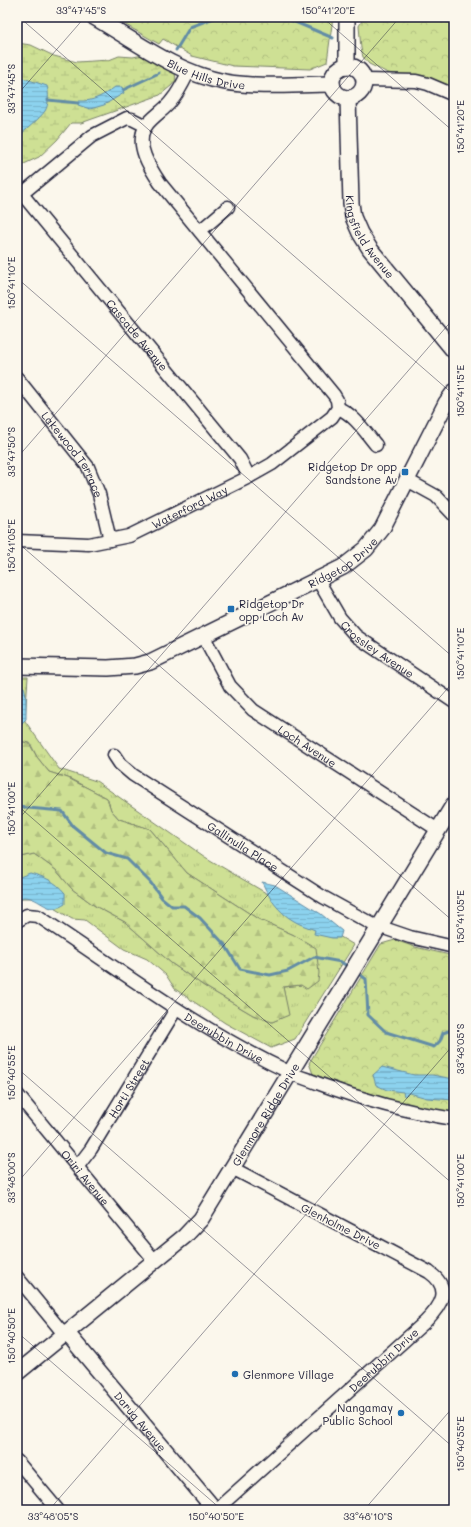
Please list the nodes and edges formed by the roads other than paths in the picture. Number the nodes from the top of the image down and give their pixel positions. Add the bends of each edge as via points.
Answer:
1 (94, 17) edge
2 (347, 17) edge
3 (347, 66) junction
4 (188, 71) junction
5 (364, 80) junction
6 (332, 84) junction
7 (454, 95) edge
8 (348, 99) junction
9 (146, 126) junction
10 (19, 196) edge
11 (228, 207) dead end
12 (200, 231) junction
13 (454, 351) edge
14 (17, 378) edge
15 (21, 391) edge
16 (454, 392) edge
17 (338, 408) junction
18 (376, 445) dead end
19 (249, 477) junction
20 (407, 480) junction
21 (454, 515) edge
22 (110, 540) junction
23 (17, 541) edge
24 (318, 580) junction
25 (204, 637) junction
26 (17, 666) edge
27 (454, 702) edge
28 (114, 755) dead end
29 (454, 804) edge
30 (438, 830) junction
31 (17, 921) edge
32 (379, 927) junction
33 (454, 947) edge
34 (176, 1009) junction
35 (290, 1073) junction
36 (17, 1094) edge
37 (454, 1119) edge
38 (78, 1166) junction
39 (232, 1168) junction
40 (155, 1260) junction
41 (17, 1277) edge
42 (448, 1290) edge
43 (66, 1334) junction
44 (17, 1373) edge
45 (17, 1461) edge
46 (58, 1510) edge
47 (216, 1510) edge

1 - 4 street, Blue Hills Drive
2 - 3 street
3 - 5 street via 356,68
3 - 6 street via 334,74
4 - 6 street, Blue Hills Drive via 225,82
4 - 9 street via 173,99
5 - 7 street via 416,81
5 - 8 street via 359,95
6 - 8 street via 335,93
8 - 13 street, Kingsfield Avenue via 350,197 356,224 370,249
9 - 10 street via 127,118 92,136
9 - 12 street via 142,137 143,150 152,171
10 - 19 street, Cascade Avenue via 240,459
11 - 12 street
12 - 17 street via 334,395
14 - 15 street, Lakewood Terrace
15 - 22 street, Lakewood Terrace via 88,467 99,494
16 - 20 street, Ridgetop Drive
17 - 18 street via 352,416
17 - 19 street, Waterford Way via 332,417 279,460
19 - 22 street, Waterford Way via 142,530
20 - 21 street via 434,494
20 - 24 street, Ridgetop Drive via 386,521 371,543 352,562
22 - 23 street, Waterford Way via 80,544
24 - 25 street, Ridgetop Drive
24 - 27 street, Crossley Avenue via 337,614 356,636
25 - 26 street, Ridgetop Drive via 157,660 135,666
25 - 30 street, Loch Avenue via 230,686 253,710
28 - 32 street, Gallinulla Place via 133,775 323,896
29 - 30 street, Glenmore Ridge Drive
30 - 32 street, Glenmore Ridge Drive
31 - 34 street, Deerubbin Drive via 27,915 38,916
32 - 33 street, Gallinulla Place via 408,937
32 - 35 street, Glenmore Ridge Drive
34 - 35 street, Deerubbin Drive
34 - 38 street, Horti Street via 91,1149
35 - 37 street, Deerubbin Drive via 362,1099
35 - 39 street, Glenmore Ridge Drive
36 - 38 street, Oriri Avenue
38 - 40 street, Oriri Avenue
39 - 40 street, Glenmore Ridge Drive via 201,1219 185,1236
39 - 42 street, Glenholme Drive via 429,1272
40 - 43 street, Glenmore Ridge Drive
41 - 43 street
42 - 47 street, Deerubbin Drive via 439,1308 425,1322
43 - 44 street, Glenmore Ridge Drive
43 - 47 street, Darug Avenue
45 - 46 street

